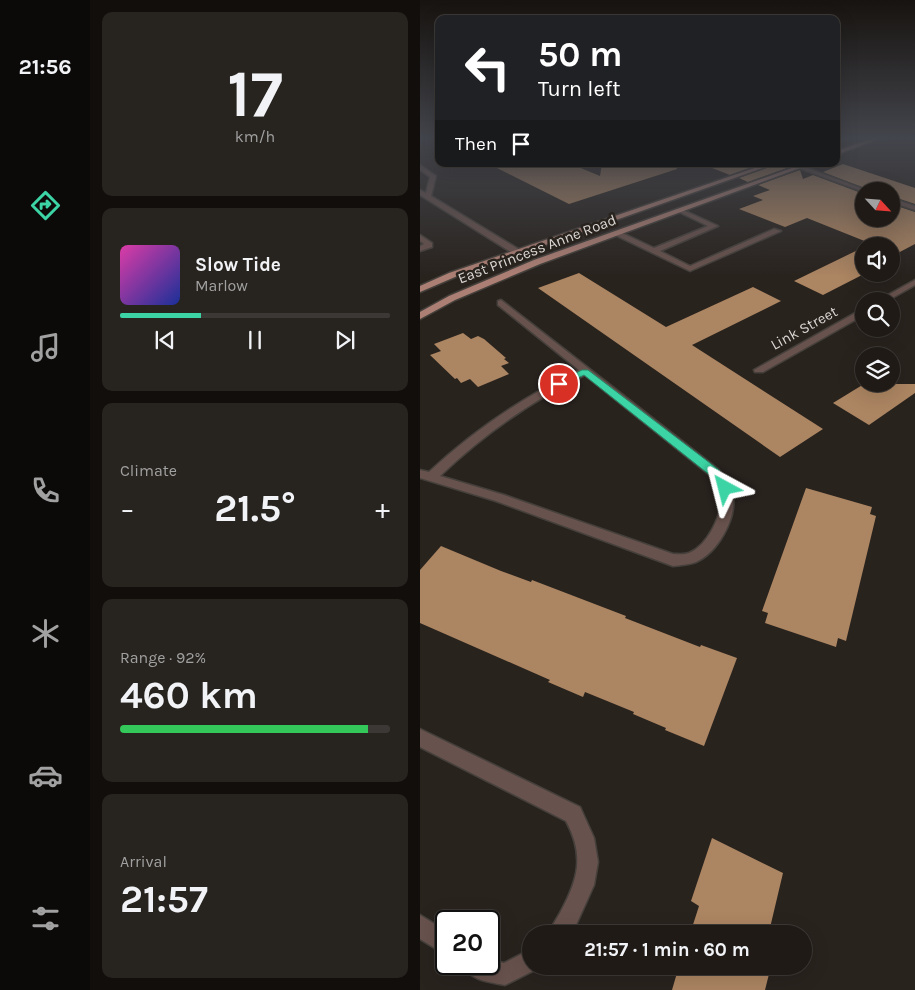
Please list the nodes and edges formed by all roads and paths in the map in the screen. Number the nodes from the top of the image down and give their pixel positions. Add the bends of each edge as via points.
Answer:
1 (431, 184) edge
2 (713, 184) edge
3 (750, 184) edge
4 (420, 192) edge
5 (428, 197) junction
6 (900, 203) edge
7 (915, 208) edge
8 (679, 210) junction
9 (777, 231) dead end
10 (615, 234) junction
11 (420, 237) edge
12 (420, 249) edge
13 (654, 251) junction
14 (517, 252) junction
15 (915, 282) edge
16 (420, 289) edge
17 (897, 292) edge
18 (501, 303) dead end
19 (420, 316) edge
20 (855, 316) edge
21 (759, 370) dead end
22 (585, 372) junction
23 (426, 475) edge
24 (420, 738) edge
25 (564, 925) edge
26 (420, 926) edge
27 (435, 936) edge
28 (522, 965) edge
29 (500, 973) edge

1 - 5 street
2 - 14 main road, East Princess Anne Road
3 - 8 main road, East Princess Anne Road
4 - 5 street
5 - 14 street
6 - 7 street
8 - 10 main road, East Princess Anne Road
8 - 13 street via 714,226
9 - 13 street via 690,270
10 - 13 street
10 - 19 main road, East Princess Anne Road via 460,294
11 - 12 street via 429,245
14 - 16 main road, East Princess Anne Road
15 - 17 street
18 - 22 street
20 - 21 street, Link Street
22 - 23 street via 507,412
22 - 23 street via 715,473 725,488 727,501 718,529 704,551 691,559 673,560
24 - 25 street via 573,814 585,833 590,856 584,890
26 - 27 street
28 - 29 street via 505,974

